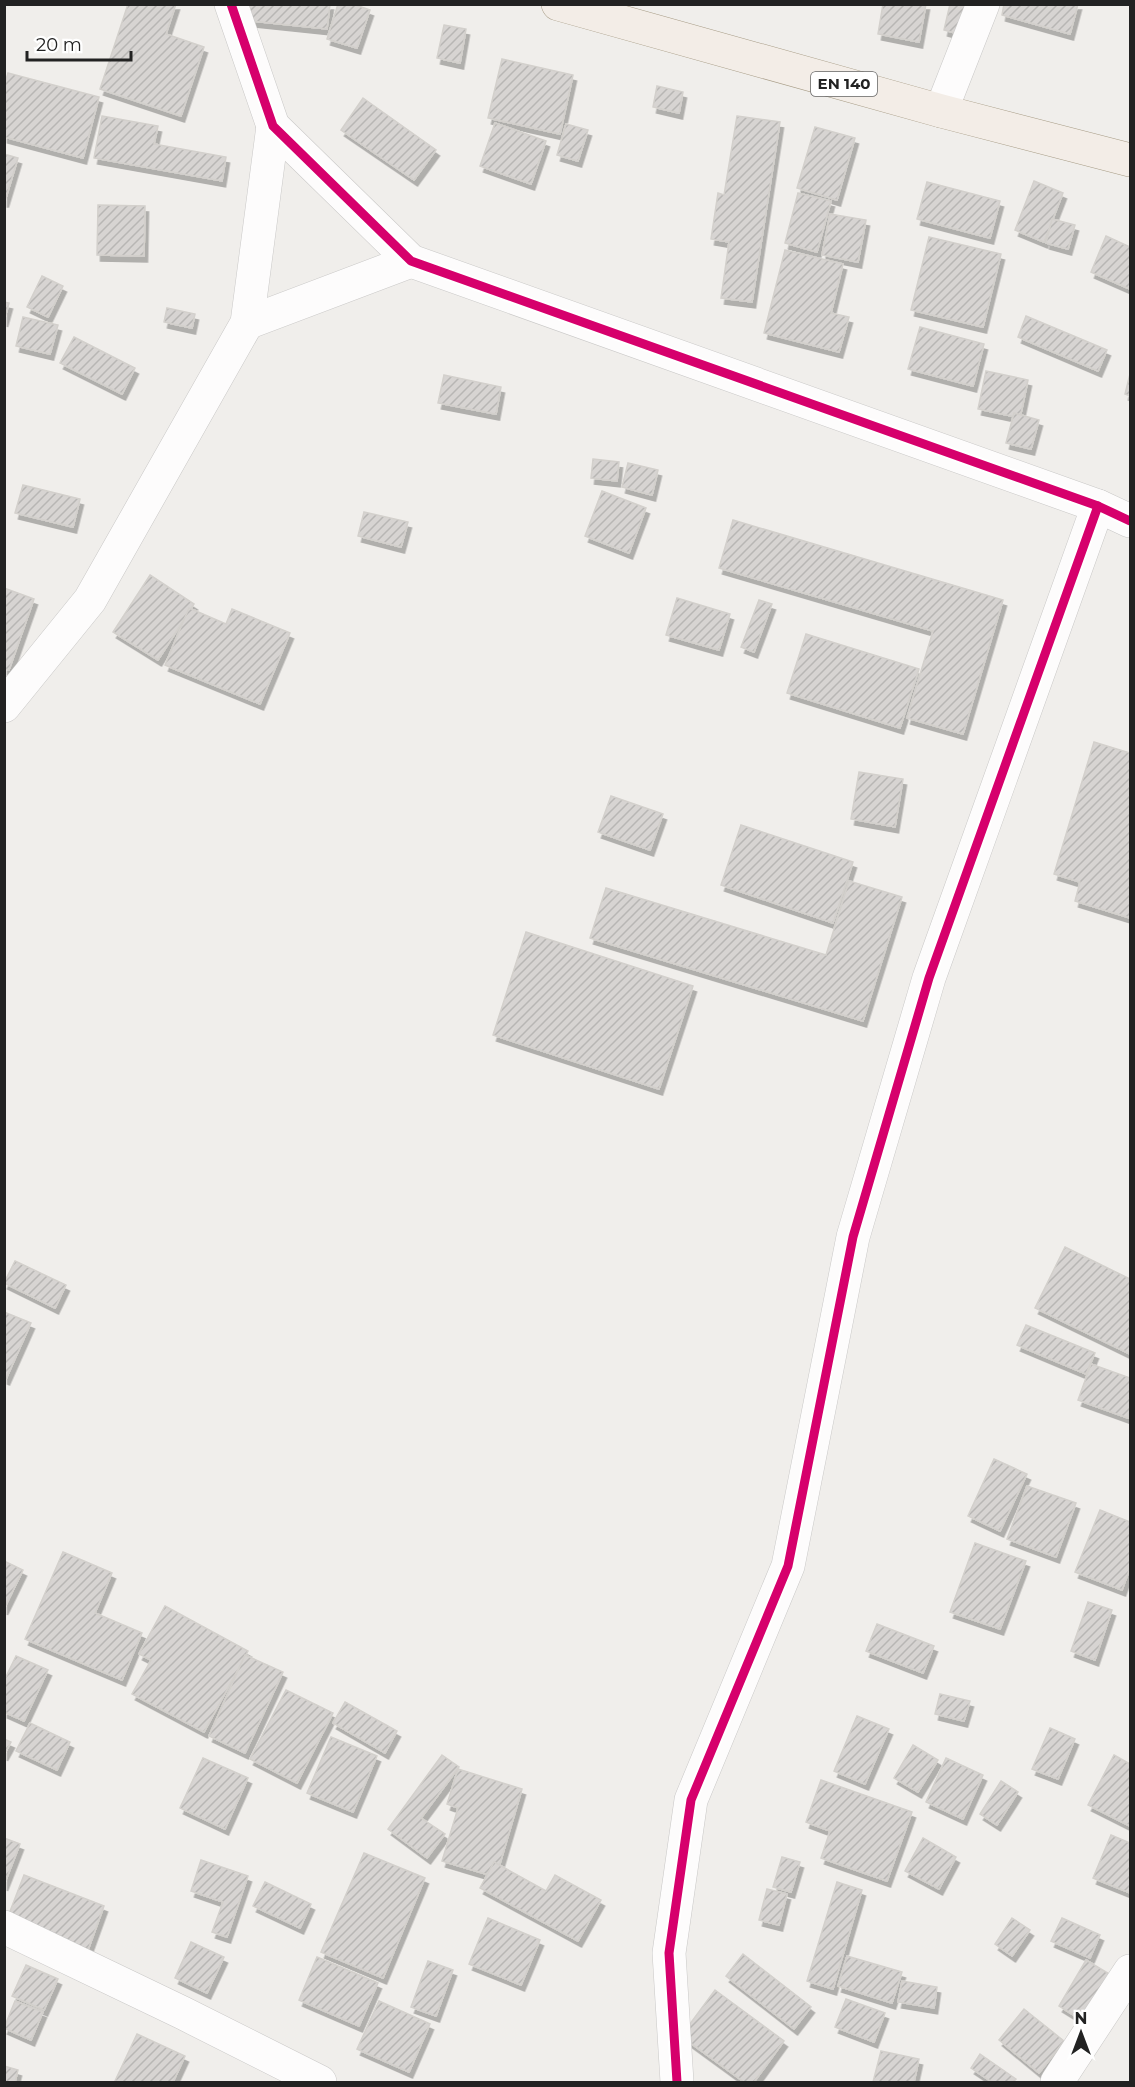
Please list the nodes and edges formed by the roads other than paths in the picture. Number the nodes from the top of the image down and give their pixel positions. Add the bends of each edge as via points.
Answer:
1 (231, 4) edge
2 (558, 4) edge
3 (983, 4) edge
4 (941, 111) junction
5 (273, 126) junction
6 (1131, 160) edge
7 (411, 261) junction
8 (247, 323) junction
9 (1098, 506) junction
10 (1131, 521) edge
11 (4, 706) edge
12 (4, 1927) edge
13 (1131, 1971) edge
14 (321, 2082) edge
15 (677, 2082) edge
16 (1057, 2082) edge

1 - 5 street
2 - 4 main road, EN 140
3 - 4 street
4 - 6 main road, EN 140
5 - 7 street
5 - 8 street
7 - 8 street
7 - 9 street
8 - 11 street via 90,600
9 - 10 street
9 - 15 street via 929,978 853,1237 788,1566 692,1800 669,1953
12 - 14 street
13 - 16 street

